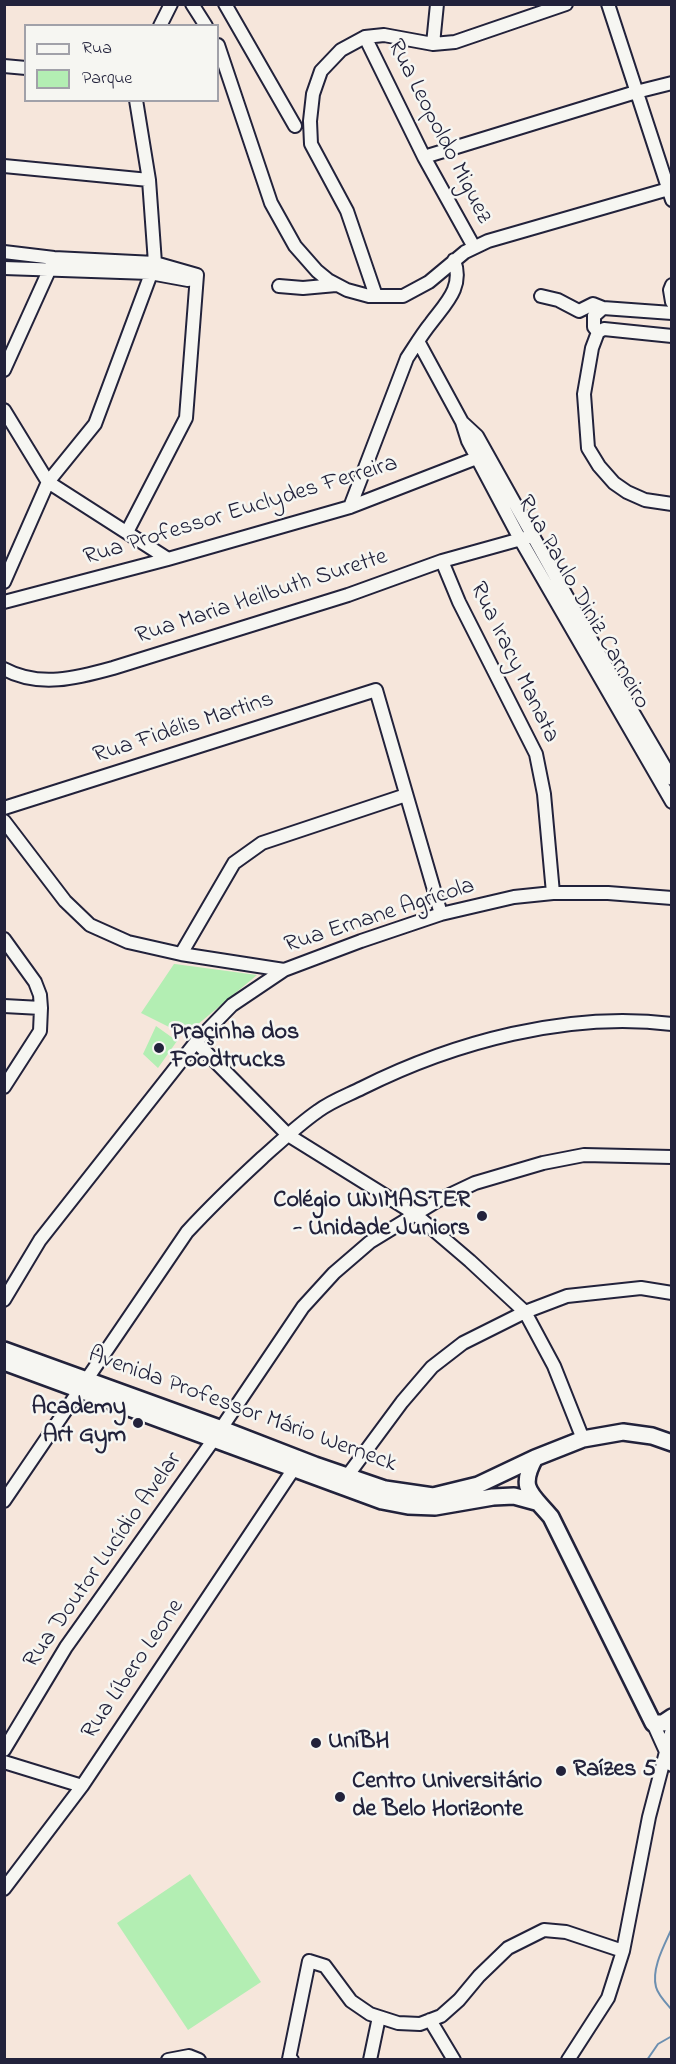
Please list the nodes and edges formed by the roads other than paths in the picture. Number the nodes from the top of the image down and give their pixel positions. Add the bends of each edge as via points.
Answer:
1 (171, 4) edge
2 (192, 4) edge
3 (225, 4) edge
4 (437, 4) edge
5 (566, 4) edge
6 (608, 4) edge
7 (161, 24) edge
8 (205, 24) edge
9 (364, 37) junction
10 (433, 44) junction
11 (219, 48) edge
12 (4, 66) edge
13 (24, 68) edge
14 (672, 83) edge
15 (636, 92) junction
16 (136, 102) edge
17 (295, 126) dead end
18 (424, 157) junction
19 (4, 166) edge
20 (149, 180) junction
21 (670, 192) edge
22 (474, 247) junction
23 (4, 252) edge
24 (54, 258) junction
25 (454, 260) junction
26 (4, 268) edge
27 (152, 268) junction
28 (49, 271) junction
29 (336, 285) junction
30 (672, 285) edge
31 (279, 286) dead end
32 (376, 296) junction
33 (541, 296) dead end
34 (672, 302) edge
35 (603, 308) junction
36 (579, 311) junction
37 (672, 313) edge
38 (601, 330) junction
39 (672, 336) edge
40 (418, 340) junction
41 (4, 370) edge
42 (4, 410) edge
43 (482, 456) junction
44 (48, 482) junction
45 (672, 504) edge
46 (350, 507) junction
47 (127, 532) junction
48 (526, 538) junction
49 (168, 559) junction
50 (442, 561) junction
51 (4, 582) edge
52 (4, 602) edge
53 (599, 666) junction
54 (4, 669) edge
55 (672, 779) edge
56 (406, 795) junction
57 (672, 802) edge
58 (4, 808) edge
59 (4, 820) edge
60 (554, 893) junction
61 (672, 898) edge
62 (441, 914) junction
63 (4, 939) edge
64 (181, 954) junction
65 (284, 970) junction
66 (4, 1006) edge
67 (41, 1008) junction
68 (672, 1024) edge
69 (196, 1042) junction
70 (4, 1087) edge
71 (288, 1135) junction
72 (672, 1157) edge
73 (415, 1214) junction
74 (672, 1293) edge
75 (4, 1300) edge
76 (525, 1312) junction
77 (4, 1350) edge
78 (4, 1362) edge
79 (83, 1385) junction
80 (218, 1434) junction
81 (583, 1439) junction
82 (672, 1443) edge
83 (535, 1458) junction
84 (293, 1470) junction
85 (318, 1472) junction
86 (348, 1475) junction
87 (4, 1501) edge
88 (536, 1502) junction
89 (672, 1717) edge
90 (653, 1722) junction
91 (672, 1729) edge
92 (4, 1750) edge
93 (665, 1751) junction
94 (4, 1762) edge
95 (672, 1765) edge
96 (82, 1786) junction
97 (5, 1889) edge
98 (623, 1951) junction
99 (379, 2017) junction
100 (430, 2020) junction
101 (291, 2059) edge
102 (168, 2060) edge
103 (199, 2060) edge
104 (370, 2060) edge
105 (454, 2060) edge
106 (568, 2060) edge

1 - 7 street
2 - 8 street
3 - 17 street
4 - 10 street
5 - 10 street via 455,42
6 - 15 street
9 - 10 street via 384,35
9 - 18 street, Rua Leopoldo Miguez
9 - 32 street via 341,50 321,71 313,94 311,144 347,211
11 - 29 street via 271,203 295,246
12 - 13 street
14 - 15 street
15 - 18 street
15 - 21 street
16 - 20 street
18 - 22 street, Rua Leopoldo Miguez
19 - 20 street
20 - 27 street
21 - 22 street
22 - 25 street
23 - 24 street
24 - 27 street
24 - 28 street
25 - 32 street via 417,290 403,296
25 - 40 street via 457,276 453,296
26 - 28 street
27 - 28 street
27 - 44 street via 95,424
27 - 47 street via 197,278 186,418
28 - 41 street
29 - 31 street
29 - 32 street
30 - 34 street
33 - 36 street
35 - 36 street via 593,304
35 - 37 street
35 - 38 street via 594,316
36 - 38 street via 584,321
38 - 39 street
38 - 45 street via 592,348 584,394 588,448 614,483 627,492 645,500
40 - 43 street, Rua Paulo Diniz Carneiro via 462,422 468,441
40 - 46 street via 407,358
42 - 44 street
43 - 46 street, Rua Professor Euclydes Ferreira
43 - 48 street, Rua Paulo Diniz Carneiro
44 - 47 street
44 - 51 street
46 - 49 street, Rua Professor Euclydes Ferreira
47 - 49 street
48 - 50 street, Rua Maria Heilbuth Surette
48 - 53 street, Rua Paulo Diniz Carneiro
49 - 52 street, Rua Professor Euclydes Ferreira
50 - 54 street, Rua Maria Heilbuth Surette via 348,595 78,677 44,681
50 - 60 street, Rua Iracy Manata via 536,754
53 - 55 street, Rua Paulo Diniz Carneiro
53 - 57 street, Rua Paulo Diniz Carneiro
56 - 58 street, Rua Fidélis Martins via 376,690
56 - 62 street
56 - 64 street via 262,843 249,851 234,863
59 - 64 street via 65,901 90,925 128,942
60 - 61 street, Rua Ernane Agrícola
60 - 62 street, Rua Ernane Agrícola via 514,897
62 - 65 street, Rua Ernane Agrícola
63 - 67 street via 35,982
64 - 65 street
65 - 69 street, Rua Ernane Agrícola via 232,1005
66 - 67 street
67 - 70 street via 40,1031
68 - 71 street via 580,1024 506,1034 392,1073 319,1110
69 - 71 street
69 - 75 street, Rua Ernane Agrícola via 40,1240
71 - 73 street
71 - 79 street via 218,1198 187,1232
72 - 73 street, Rua Doutor Lucídio Avelar via 584,1155 543,1162 475,1183
73 - 76 street
73 - 80 street, Rua Doutor Lucídio Avelar via 370,1242 303,1307
74 - 76 street via 641,1288 567,1296
76 - 81 street via 554,1366
76 - 86 street via 463,1343 432,1366
77 - 79 main road, Avenida Professor Mário Werneck
78 - 79 main road, Avenida Professor Mário Werneck
79 - 80 main road, Avenida Professor Mário Werneck
79 - 87 street
80 - 84 main road, Avenida Professor Mário Werneck
80 - 85 main road, Avenida Professor Mário Werneck
80 - 92 street, Rua Doutor Lucídio Avelar via 66,1647
81 - 82 main road, Avenida Professor Mário Werneck via 623,1432
81 - 83 main road, Avenida Professor Mário Werneck
83 - 86 main road, Avenida Professor Mário Werneck via 478,1485 433,1496 385,1489
83 - 88 main road via 526,1480
84 - 85 main road, Avenida Professor Mário Werneck via 304,1483
84 - 96 street, Rua Líbero Leone
85 - 86 main road, Avenida Professor Mário Werneck
85 - 88 main road, Avenida Professor Mário Werneck via 382,1501 408,1506 435,1507 514,1496
88 - 90 main road via 550,1516
89 - 90 main road via 663,1723
90 - 93 street
91 - 93 street
93 - 95 street
93 - 98 street
94 - 96 street
96 - 97 street, Rua Líbero Leone
98 - 100 street via 566,1932 544,1930 508,1948 450,2008
98 - 106 street via 608,1998
99 - 100 street via 398,2023 420,2024
99 - 101 street via 351,2001 325,1966 309,1961
99 - 104 street
100 - 105 street
102 - 103 street via 189,2056

